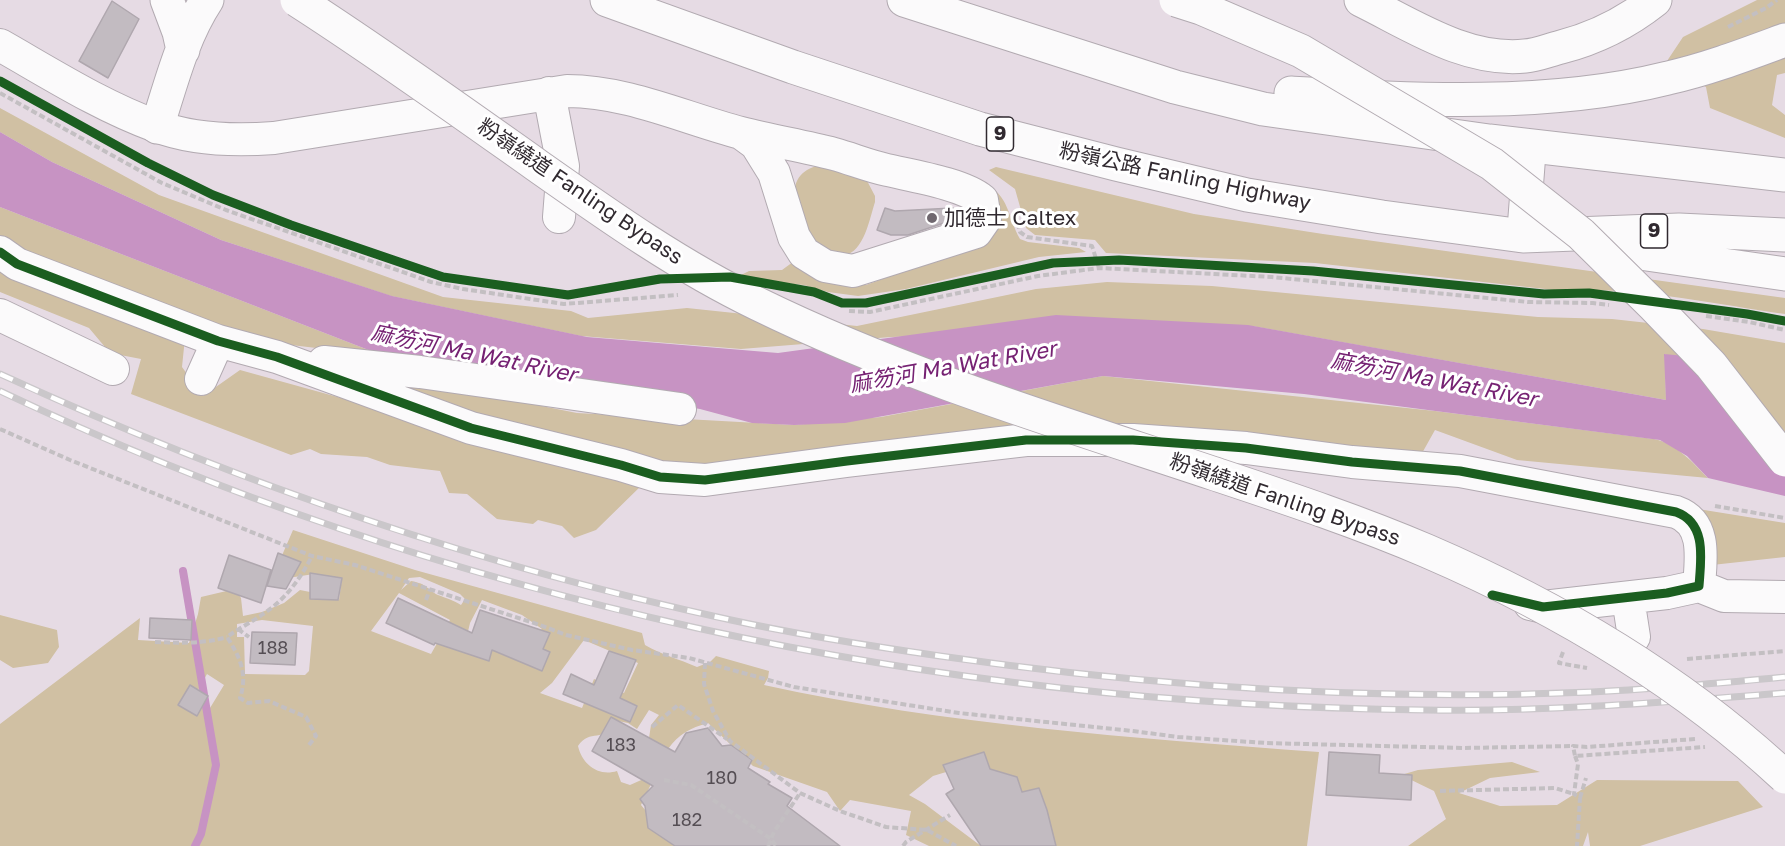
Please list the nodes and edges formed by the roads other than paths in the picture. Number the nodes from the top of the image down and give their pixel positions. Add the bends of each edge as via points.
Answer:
1 (166, 0) edge
2 (207, 0) edge
3 (297, 0) edge
4 (590, 0) edge
5 (904, 0) edge
6 (1176, 0) edge
7 (1361, 0) edge
8 (1647, 2) edge
9 (619, 5) edge
10 (1785, 40) edge
11 (0, 45) edge
12 (183, 50) junction
13 (1175, 87) junction
14 (549, 93) junction
15 (157, 127) junction
16 (741, 133) junction
17 (1530, 146) junction
18 (1785, 174) edge
19 (559, 217) dead end
20 (1785, 235) edge
21 (1523, 236) junction
22 (0, 252) edge
23 (1785, 274) edge
24 (0, 315) edge
25 (218, 341) junction
26 (277, 357) junction
27 (114, 369) dead end
28 (201, 379) dead end
29 (680, 409) dead end
30 (1785, 460) edge
31 (1699, 586) junction
32 (1492, 595) dead end
33 (1785, 597) edge
34 (1628, 598) junction
35 (1634, 637) dead end
36 (1785, 777) edge

1 - 12 main road
2 - 12 main road
3 - 36 main road, 粉嶺繞道 Fanling Bypass, bridge via 655,246 756,304 886,361 1291,499 1426,550 1593,633 1660,677 1749,744
4 - 9 main road, 粉嶺公路 Fanling Highway
5 - 13 main road
6 - 30 main road, bridge via 1301,51 1492,164 1581,234 1654,306 1711,365
7 - 8 main road via 1463,48 1484,54 1526,56 1605,33 1628,20
9 - 21 main road, 粉嶺公路 Fanling Highway / 9 via 980,129 1116,164 1247,195
10 - 13 main road via 1668,78 1586,93 1396,99
11 - 15 street via 102,103
12 - 15 main road
13 - 17 main road via 1263,109
14 - 15 street via 245,141
14 - 16 street via 584,91 616,96
14 - 19 street via 563,166
16 - 16 street via 956,187 982,200 985,219 976,232 853,271 825,266 804,253 794,237 768,161 756,144
17 - 18 main road
17 - 21 street
20 - 21 main road, 粉嶺公路 Fanling Highway / 9 via 1679,230
21 - 23 main road
22 - 25 street via 17,264
24 - 27 street
25 - 26 street
25 - 28 street
26 - 29 street via 420,372
26 - 31 street via 471,428 660,477 705,480 1026,440 1132,440 1246,448 1460,471 1687,516 1700,543
31 - 33 street via 1724,596
31 - 34 street
32 - 34 street via 1543,607
34 - 35 street

